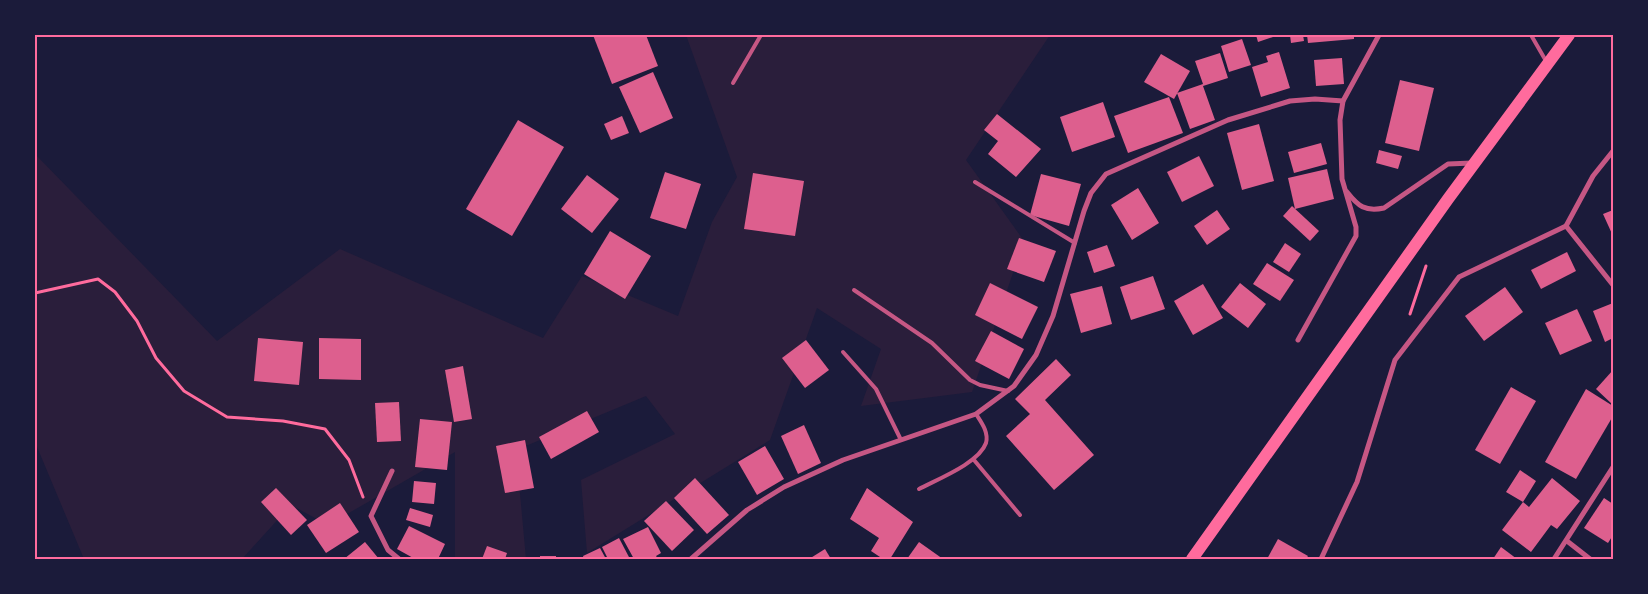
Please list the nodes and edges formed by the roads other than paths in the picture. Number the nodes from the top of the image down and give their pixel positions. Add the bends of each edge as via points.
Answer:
1 (761, 35) edge
2 (1379, 35) edge
3 (1531, 35) edge
4 (1569, 35) edge
5 (1548, 63) junction
6 (733, 83) dead end
7 (1343, 101) junction
8 (1613, 151) edge
9 (1473, 163) junction
10 (975, 182) dead end
11 (1345, 190) junction
12 (1566, 226) junction
13 (1075, 243) junction
14 (1613, 285) edge
15 (854, 290) dead end
16 (1298, 340) dead end
17 (843, 352) dead end
18 (1008, 391) junction
19 (976, 414) junction
20 (901, 440) junction
21 (974, 460) junction
22 (1613, 467) edge
23 (392, 471) dead end
24 (919, 489) dead end
25 (1020, 515) dead end
26 (1567, 541) junction
27 (399, 559) edge
28 (691, 559) edge
29 (1192, 559) edge
30 (1321, 559) edge
31 (1554, 559) edge
32 (1590, 559) edge

1 - 6 lane
2 - 7 street
3 - 5 lane
4 - 5 main road
5 - 9 main road
7 - 11 street via 1340,142
7 - 13 street via 1290,101 1228,120 1106,174 1091,193
8 - 12 street via 1593,176
9 - 11 street via 1448,164 1390,204 1373,210 1364,209
9 - 29 main road
10 - 13 lane
11 - 16 street via 1356,236
12 - 14 street
12 - 30 street via 1459,277 1394,360 1357,482
13 - 18 street via 1053,316 1036,355
15 - 18 lane via 932,343 970,380
17 - 20 lane via 876,389
18 - 19 street
19 - 20 street
19 - 21 lane via 985,428 986,442
20 - 28 street via 843,460 784,487 747,510
21 - 24 lane
21 - 25 lane
22 - 26 street
23 - 27 street via 371,516 388,550
26 - 31 street
26 - 32 street

